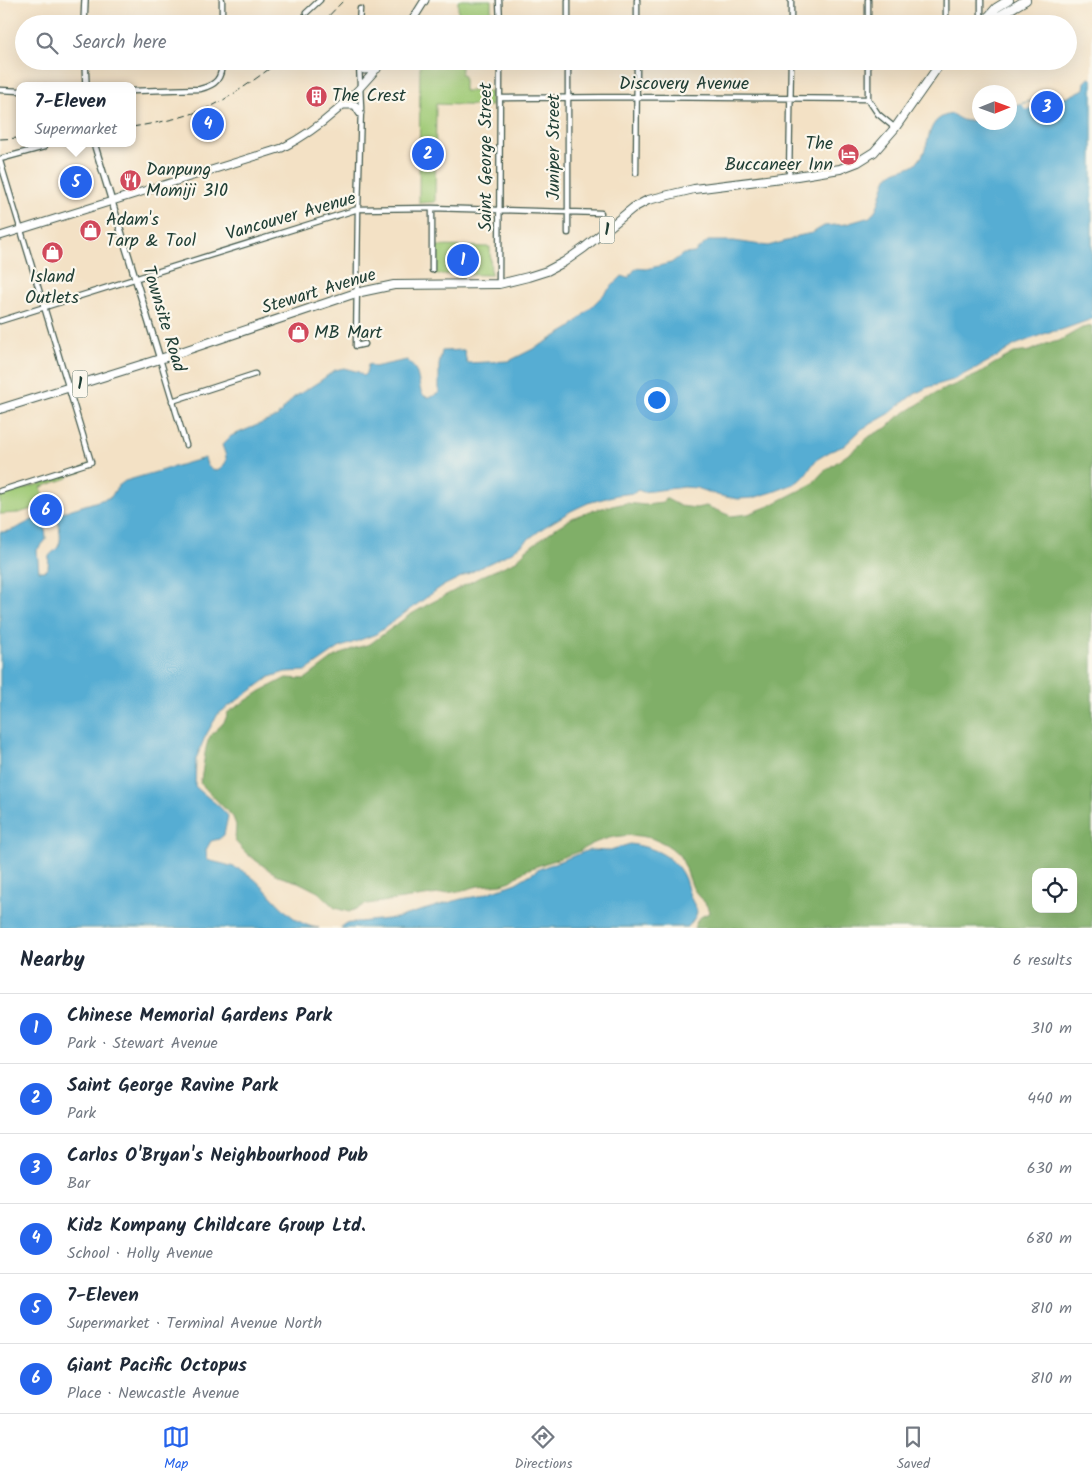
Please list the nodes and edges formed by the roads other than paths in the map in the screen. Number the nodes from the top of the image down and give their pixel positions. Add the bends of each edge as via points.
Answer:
1 (85, 0) edge
2 (222, 0) edge
3 (320, 0) edge
4 (424, 0) edge
5 (500, 0) edge
6 (568, 0) edge
7 (637, 0) edge
8 (791, 0) edge
9 (868, 0) edge
10 (946, 0) edge
11 (981, 0) edge
12 (1009, 0) edge
13 (1026, 0) edge
14 (360, 8) dead end
15 (306, 13) dead end
16 (84, 15) edge
17 (222, 15) edge
18 (360, 15) edge
19 (415, 15) edge
20 (500, 15) edge
21 (568, 15) edge
22 (637, 15) edge
23 (791, 15) edge
24 (868, 15) edge
25 (946, 15) edge
26 (980, 15) edge
27 (990, 15) edge
28 (1001, 15) edge
29 (221, 70) edge
30 (359, 70) edge
31 (375, 70) edge
32 (500, 70) edge
33 (568, 70) edge
34 (637, 70) edge
35 (791, 70) edge
36 (868, 70) edge
37 (936, 70) edge
38 (360, 88) junction
39 (0, 90) edge
40 (136, 90) edge
41 (16, 91) edge
42 (637, 97) junction
43 (500, 98) junction
44 (568, 98) junction
45 (790, 99) junction
46 (868, 99) junction
47 (344, 105) junction
48 (360, 113) junction
49 (895, 128) junction
50 (44, 147) dead end
51 (95, 147) edge
52 (0, 160) edge
53 (636, 173) dead end
54 (789, 177) junction
55 (112, 202) junction
56 (432, 208) junction
57 (358, 209) junction
58 (499, 211) junction
59 (568, 212) junction
60 (600, 212) dead end
61 (21, 230) junction
62 (568, 233) dead end
63 (0, 236) edge
64 (432, 270) dead end
65 (135, 278) junction
66 (499, 284) junction
67 (356, 293) junction
68 (44, 308) junction
69 (0, 321) edge
70 (365, 344) dead end
71 (160, 359) junction
72 (255, 374) dead end
73 (68, 388) junction
74 (172, 401) junction
75 (0, 409) edge
76 (186, 445) dead end
77 (0, 491) edge

1 - 16 street
2 - 17 street
3 - 15 street
4 - 19 main road
5 - 20 street
6 - 21 street
7 - 22 street
8 - 23 street
9 - 24 street
10 - 25 street
11 - 26 street
12 - 27 highway
13 - 28 highway
14 - 18 street
29 - 40 street via 216,83 209,87
30 - 38 street
31 - 38 main road
32 - 43 street, Saint George Street
33 - 44 street, Juniper Street
34 - 42 street
35 - 45 street
36 - 46 street
37 - 49 highway, Stewart Avenue / 1
38 - 47 main road
38 - 48 street
39 - 41 street
42 - 44 street, Discovery Avenue
42 - 45 street, Discovery Avenue
42 - 53 street
43 - 44 street, Discovery Avenue
43 - 58 street, Saint George Street
44 - 59 street, Juniper Street
45 - 46 street, Discovery Avenue
45 - 54 street
46 - 49 street via 878,114
47 - 48 main road via 355,105
47 - 55 main road via 309,133 282,148
48 - 57 street
49 - 54 highway, Stewart Avenue / 1 via 874,152 858,162 840,169
50 - 52 street
51 - 55 street, Townsite Road
52 - 61 street
54 - 66 highway, Stewart Avenue / 1 via 694,188 648,200 564,262 528,277
55 - 61 main road
55 - 65 street, Townsite Road
56 - 57 street, Vancouver Avenue
56 - 58 street, Vancouver Avenue
56 - 64 street
57 - 65 street, Vancouver Avenue
57 - 67 street
58 - 59 street, Vancouver Avenue
58 - 66 street, Saint George Street
59 - 60 street, Vancouver Avenue
59 - 62 street, Juniper Street
61 - 63 main road
61 - 68 street
65 - 68 street, Vancouver Avenue
65 - 71 street, Townsite Road
66 - 67 highway, Stewart Avenue / 1 via 394,285
67 - 70 street via 356,346
67 - 71 highway, Stewart Avenue / 1
68 - 69 street, Vancouver Avenue
68 - 73 street
71 - 73 highway, Stewart Avenue / 1
71 - 74 street, Townsite Road
72 - 74 street
73 - 75 highway, Stewart Avenue / 1
73 - 77 street via 91,462
74 - 76 street, Townsite Road

